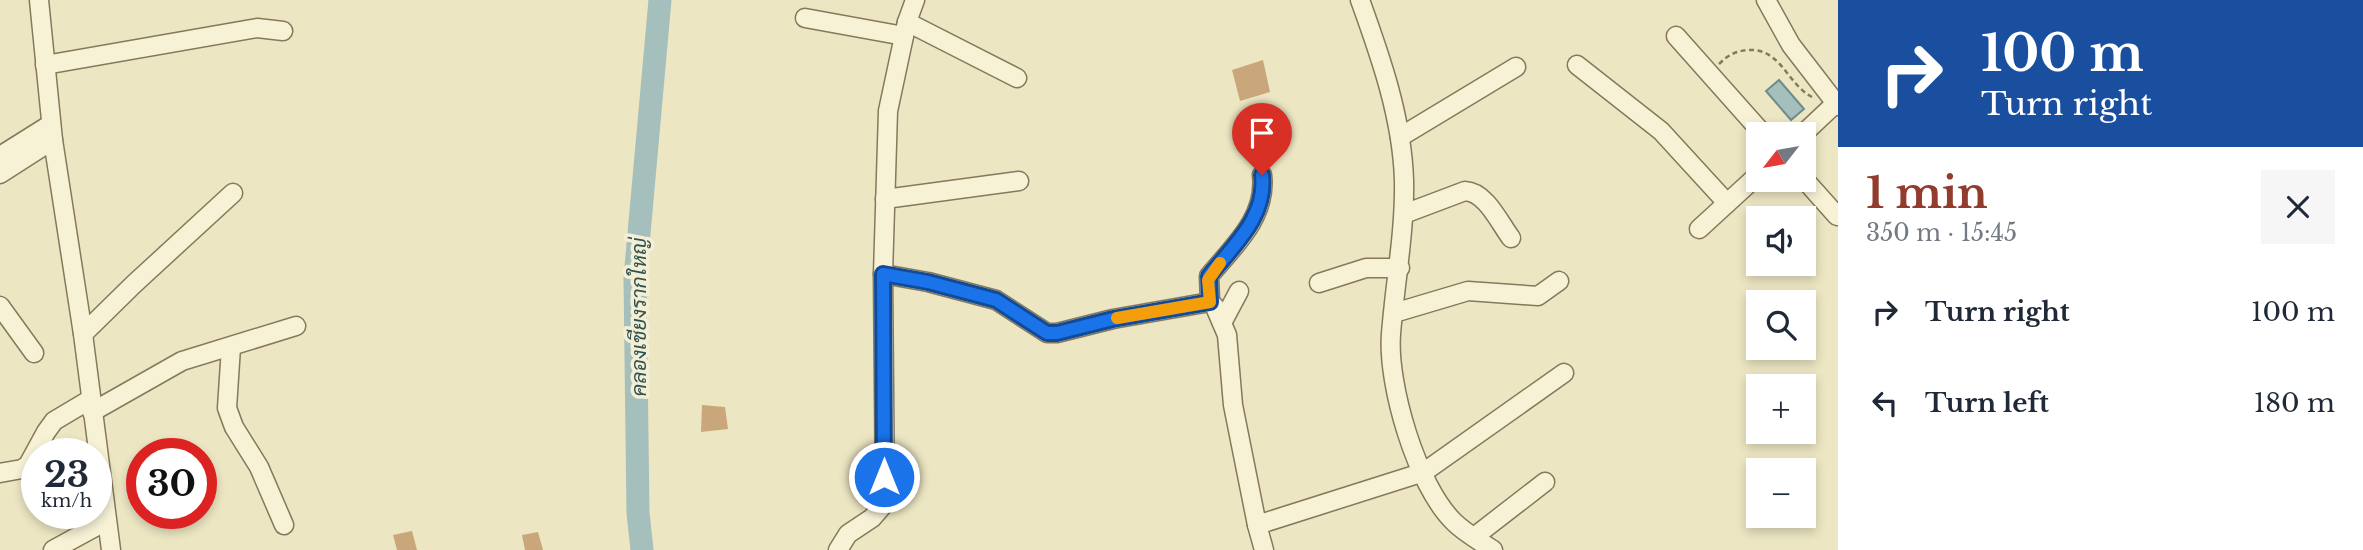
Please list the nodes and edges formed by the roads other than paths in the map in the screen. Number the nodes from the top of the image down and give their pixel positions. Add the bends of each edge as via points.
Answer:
1 (39, 0) edge
2 (915, 0) edge
3 (1360, 0) edge
4 (1766, 0) edge
5 (805, 18) dead end
6 (905, 29) junction
7 (283, 31) dead end
8 (1676, 36) dead end
9 (45, 65) junction
10 (1577, 65) dead end
11 (1516, 67) dead end
12 (1017, 78) dead end
13 (1837, 105) edge
14 (1753, 122) edge
15 (1816, 123) edge
16 (52, 132) junction
17 (1399, 137) junction
18 (0, 156) edge
19 (0, 174) edge
20 (1262, 175) dead end
21 (1019, 181) dead end
22 (1746, 186) edge
23 (1816, 192) edge
24 (233, 193) dead end
25 (885, 199) junction
26 (1727, 203) junction
27 (1404, 214) junction
28 (1837, 216) edge
29 (1699, 229) dead end
30 (1511, 238) dead end
31 (1400, 268) junction
32 (883, 274) junction
33 (1559, 281) dead end
34 (1319, 283) dead end
35 (1239, 291) dead end
36 (1210, 302) junction
37 (0, 306) edge
38 (1394, 313) junction
39 (1222, 323) junction
40 (296, 326) dead end
41 (83, 334) junction
42 (231, 347) junction
43 (34, 353) dead end
44 (1564, 373) dead end
45 (91, 406) junction
46 (95, 438) edge
47 (1424, 472) junction
48 (0, 473) edge
49 (1545, 482) dead end
50 (284, 525) dead end
51 (1257, 525) junction
52 (91, 529) edge
53 (107, 529) edge
54 (1474, 537) junction
55 (53, 550) edge
56 (111, 550) edge
57 (838, 550) edge
58 (1264, 550) edge
59 (1493, 550) edge

1 - 9 street
2 - 6 street
3 - 17 street via 1380,56
4 - 13 street via 1791,45
5 - 6 street
6 - 12 street
6 - 25 street via 888,111
7 - 9 street via 257,29
8 - 14 street
9 - 16 street
10 - 26 street via 1661,131
11 - 17 street
13 - 15 street
16 - 18 street
16 - 19 street
16 - 41 street
17 - 27 street
20 - 36 street via 1263,196 1254,220 1209,276
21 - 25 street
22 - 26 street
23 - 28 street
24 - 41 street
25 - 32 street
26 - 29 street
27 - 30 street via 1472,192 1481,196
27 - 31 street
31 - 34 street via 1366,268
31 - 38 street
32 - 36 street via 996,300 1047,333
32 - 57 street via 885,503 848,534
33 - 38 street via 1538,296 1468,291
35 - 39 street
36 - 39 street
37 - 43 street
38 - 47 street via 1391,337 1396,397
39 - 51 street
40 - 42 street
41 - 45 street
42 - 45 street via 182,361
42 - 50 street via 227,408
44 - 47 street
45 - 46 street
45 - 48 street via 54,421 28,465
47 - 51 street
47 - 54 street via 1454,522
49 - 54 street
51 - 58 street
52 - 55 street
53 - 56 street
54 - 59 street

